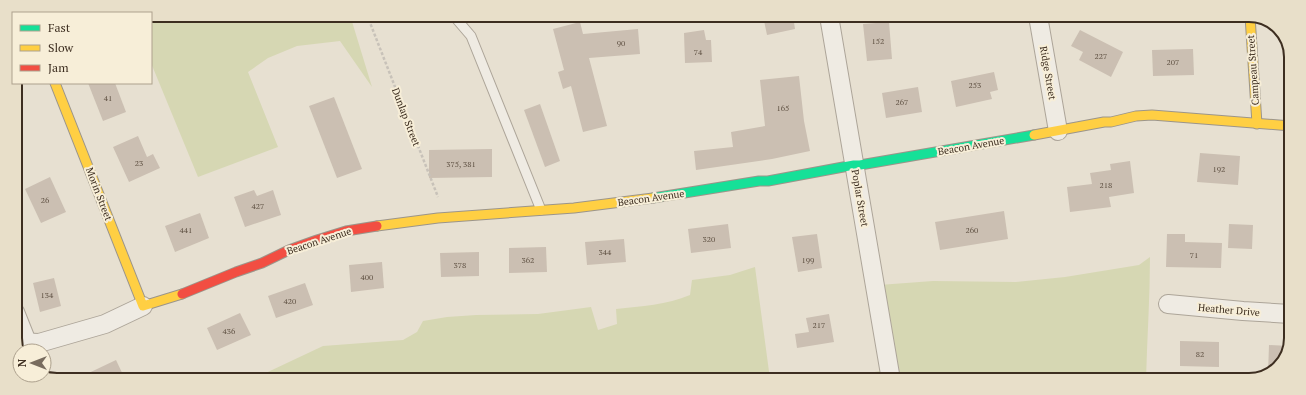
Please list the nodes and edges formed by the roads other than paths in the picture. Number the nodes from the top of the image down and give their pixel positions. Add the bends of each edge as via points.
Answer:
1 (459, 22) edge
2 (830, 22) edge
3 (1039, 22) edge
4 (1250, 22) edge
5 (55, 84) edge
6 (1256, 124) junction
7 (1284, 126) edge
8 (1058, 131) junction
9 (854, 165) junction
10 (541, 210) junction
11 (1168, 304) dead end
12 (143, 306) junction
13 (1284, 314) edge
14 (22, 342) edge
15 (890, 373) edge

1 - 10 lane via 472,36
2 - 9 street, Poplar Street
3 - 8 street, Ridge Street
4 - 6 street, Campeau Street
5 - 12 street, Morin Street
6 - 7 street, Beacon Avenue
6 - 8 street, Beacon Avenue via 1152,115
8 - 9 street, Beacon Avenue
9 - 10 street, Beacon Avenue via 662,197
9 - 15 street, Poplar Street
10 - 12 street, Beacon Avenue via 446,218 346,231 289,250 183,294
11 - 13 street, Heather Drive
12 - 14 street, Beacon Avenue via 105,324 39,343

